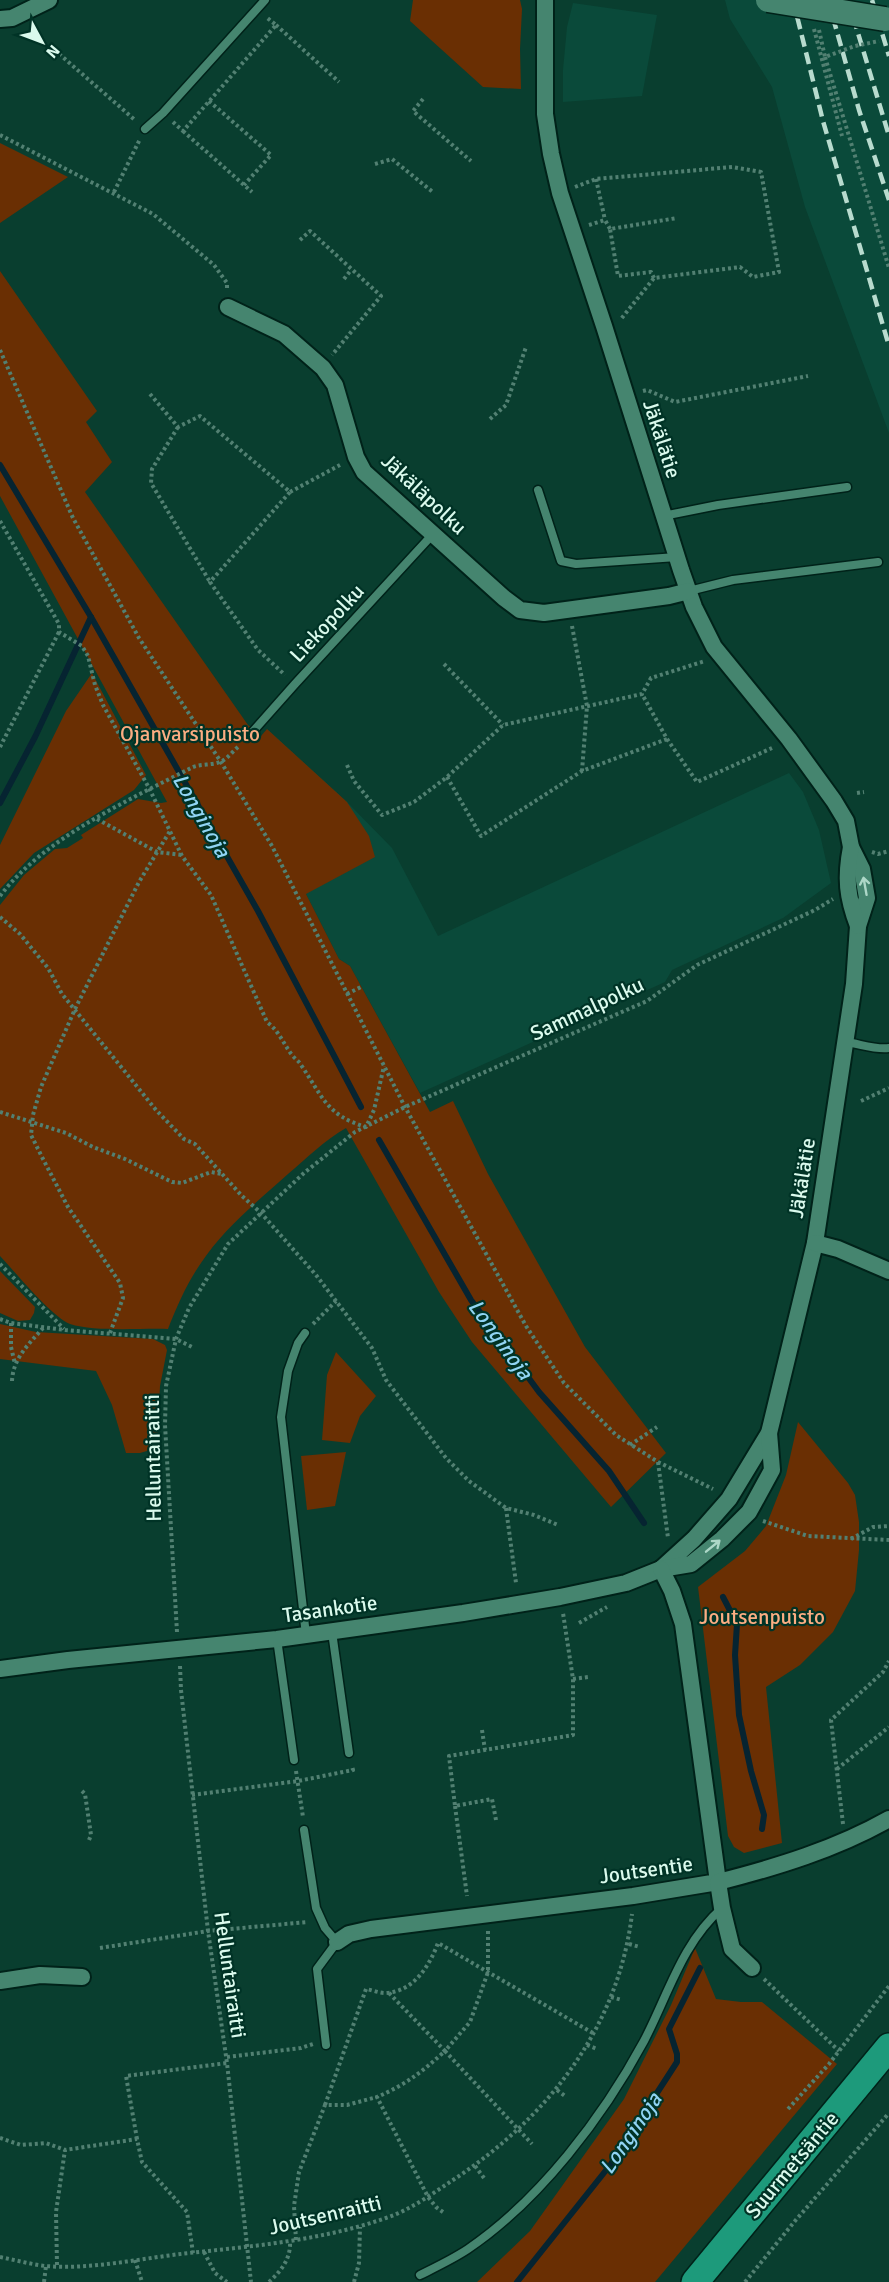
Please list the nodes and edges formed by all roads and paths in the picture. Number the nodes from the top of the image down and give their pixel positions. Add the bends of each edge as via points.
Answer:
1 (49, 0) edge
2 (265, 0) edge
3 (545, 0) edge
4 (768, 0) edge
5 (257, 9) junction
6 (0, 19) edge
7 (276, 25) junction
8 (813, 26) dead end
9 (819, 30) dead end
10 (882, 30) joint
11 (50, 46) dead end
12 (825, 57) junction
13 (339, 82) dead end
14 (423, 99) dead end
15 (209, 101) junction
16 (163, 113) junction
17 (145, 129) junction
18 (183, 131) junction
19 (0, 135) edge
20 (842, 136) dead end
21 (471, 161) dead end
22 (375, 164) dead end
23 (596, 179) junction
24 (244, 185) junction
25 (114, 192) junction
26 (252, 192) dead end
27 (434, 193) dead end
28 (560, 193) junction
29 (677, 218) dead end
30 (605, 220) junction
31 (610, 229) junction
32 (572, 231) junction
33 (300, 240) dead end
34 (889, 268) edge
35 (351, 270) junction
36 (654, 278) junction
37 (344, 279) dead end
38 (228, 307) joint
39 (604, 326) junction
40 (526, 347) dead end
41 (0, 350) edge
42 (323, 368) junction
43 (808, 376) dead end
44 (150, 394) dead end
45 (625, 396) junction
46 (490, 419) dead end
47 (178, 427) junction
48 (356, 457) junction
49 (847, 487) dead end
50 (538, 490) dead end
51 (290, 492) junction
52 (663, 516) junction
53 (0, 521) edge
54 (433, 534) junction
55 (677, 557) junction
56 (878, 562) dead end
57 (210, 582) junction
58 (689, 591) junction
59 (569, 611) junction
60 (59, 632) junction
61 (706, 661) dead end
62 (444, 664) dead end
63 (295, 684) junction
64 (642, 694) junction
65 (587, 706) junction
66 (503, 725) junction
67 (248, 737) joint
68 (667, 739) junction
69 (789, 739) junction
70 (0, 747) edge
71 (221, 762) junction
72 (348, 765) dead end
73 (582, 771) junction
74 (447, 777) junction
75 (150, 788) junction
76 (864, 792) dead end
77 (857, 794) dead end
78 (97, 819) junction
79 (170, 830) junction
80 (157, 852) junction
81 (182, 855) junction
82 (0, 896) edge
83 (840, 896) dead end
84 (0, 917) edge
85 (361, 987) dead end
86 (347, 994) junction
87 (75, 1009) junction
88 (846, 1042) junction
89 (889, 1048) edge
90 (384, 1066) junction
91 (889, 1088) edge
92 (861, 1101) dead end
93 (405, 1107) junction
94 (0, 1112) edge
95 (32, 1122) junction
96 (366, 1127) junction
97 (222, 1174) junction
98 (261, 1213) junction
99 (815, 1243) junction
100 (0, 1264) edge
101 (889, 1271) edge
102 (336, 1301) junction
103 (0, 1319) edge
104 (11, 1323) junction
105 (44, 1327) junction
106 (65, 1330) junction
107 (110, 1333) junction
108 (305, 1333) joint
109 (176, 1339) junction
110 (194, 1348) dead end
111 (15, 1364) junction
112 (12, 1381) dead end
113 (657, 1427) dead end
114 (769, 1433) junction
115 (630, 1446) junction
116 (657, 1462) junction
117 (717, 1491) dead end
118 (506, 1508) junction
119 (761, 1520) dead end
120 (558, 1526) dead end
121 (889, 1526) edge
122 (668, 1538) dead end
123 (850, 1539) junction
124 (889, 1540) edge
125 (661, 1569) junction
126 (516, 1583) dead end
127 (560, 1597) junction
128 (176, 1623) dead end
129 (332, 1632) junction
130 (306, 1635) junction
131 (277, 1639) junction
132 (889, 1661) edge
133 (0, 1669) edge
134 (181, 1672) dead end
135 (588, 1677) dead end
136 (573, 1679) junction
137 (889, 1727) edge
138 (483, 1730) dead end
139 (485, 1750) junction
140 (349, 1753) joint
141 (294, 1760) joint
142 (837, 1769) junction
143 (298, 1781) junction
144 (82, 1791) dead end
145 (192, 1796) junction
146 (455, 1806) junction
147 (496, 1820) dead end
148 (889, 1820) edge
149 (844, 1826) dead end
150 (304, 1830) joint
151 (90, 1840) dead end
152 (718, 1882) junction
153 (467, 1896) dead end
154 (633, 1906) dead end
155 (722, 1908) junction
156 (487, 1913) junction
157 (312, 1921) dead end
158 (207, 1932) junction
159 (337, 1942) junction
160 (629, 1944) junction
161 (640, 1947) dead end
162 (100, 1948) dead end
163 (752, 1968) joint
164 (488, 1972) junction
165 (82, 1977) dead end
166 (0, 1981) edge
167 (889, 1986) edge
168 (388, 1992) junction
169 (611, 1997) junction
170 (622, 2000) dead end
171 (593, 2033) junction
172 (349, 2038) junction
173 (325, 2042) junction
174 (587, 2045) junction
175 (889, 2047) edge
176 (597, 2049) dead end
177 (445, 2051) junction
178 (839, 2051) junction
179 (226, 2057) junction
180 (227, 2062) junction
181 (557, 2090) junction
182 (565, 2096) dead end
183 (377, 2097) junction
184 (326, 2105) junction
185 (788, 2109) dead end
186 (889, 2113) edge
187 (518, 2131) junction
188 (0, 2138) edge
189 (137, 2139) junction
190 (532, 2144) dead end
191 (65, 2150) junction
192 (475, 2166) junction
193 (484, 2178) dead end
194 (428, 2197) junction
195 (442, 2212) dead end
196 (360, 2227) junction
197 (296, 2240) junction
198 (290, 2241) junction
199 (248, 2246) junction
200 (204, 2252) junction
201 (193, 2253) junction
202 (0, 2257) edge
203 (135, 2260) junction
204 (57, 2265) junction
205 (46, 2266) junction
206 (420, 2275) dead end
207 (44, 2282) edge
208 (142, 2282) edge
209 (227, 2282) edge
210 (251, 2282) edge
211 (269, 2282) edge
212 (354, 2282) edge
213 (695, 2282) edge
214 (745, 2282) edge

1 - 6 street via 12,18
2 - 5 lane
3 - 28 street, Jäkälätie via 545,114
4 - 10 street, bridge
5 - 7 path
5 - 16 lane
7 - 13 path
7 - 15 path
8 - 20 path, bridge
9 - 12 path, bridge
10 - 12 path, bridge
11 - 17 path
12 - 34 path
14 - 21 path via 413,111
15 - 18 path
15 - 24 path via 270,155
16 - 17 lane
16 - 18 path
17 - 25 path
18 - 24 path
19 - 25 path
22 - 27 path via 392,159
23 - 28 path
23 - 30 path
23 - 36 path via 732,167 761,172 779,272 753,277 740,267
24 - 26 path
25 - 38 path via 153,214 214,265 227,283
28 - 32 street, Jäkälätie
29 - 31 path
30 - 31 path
30 - 32 path
31 - 36 path via 618,276 651,272
32 - 39 street, Jäkälätie
33 - 35 path via 310,231
35 - 37 path
35 - 42 path via 381,296
36 - 39 path via 617,323
38 - 42 street, Jäkäläpolku via 284,334
39 - 45 street, Jäkälätie
40 - 46 path via 506,405
41 - 71 path via 73,518 139,638
42 - 48 street, Jäkäläpolku via 335,385
43 - 45 path via 675,402 647,390
44 - 47 path
45 - 52 street, Jäkälätie
47 - 51 path via 200,416
47 - 57 path via 152,469 151,483
48 - 51 path
48 - 54 street, Jäkäläpolku via 364,472
49 - 52 lane
50 - 55 lane via 561,561 576,564
51 - 57 path
52 - 55 street, Jäkälätie
53 - 60 path via 59,624
54 - 59 street, Jäkäläpolku via 520,610
54 - 63 lane, Liekopolku
55 - 58 street, Jäkälätie
56 - 58 lane, Jäkäläpolku via 733,580
57 - 63 path via 258,650
58 - 59 street, Jäkäläpolku
58 - 69 street, Jäkälätie via 714,647
59 - 65 path
60 - 70 path
60 - 75 path via 82,646 88,656 103,705
61 - 64 path via 651,678
62 - 66 path
63 - 67 lane, Liekopolku
64 - 65 path
64 - 68 path
65 - 66 path
65 - 73 path
66 - 74 path
67 - 71 path
68 - 69 path via 697,782
68 - 73 path
69 - 88 street, Jäkälätie via 846,821 851,847 862,869 867,898 858,926
71 - 75 path via 196,765
71 - 86 path via 272,846
72 - 74 path via 354,781 382,815 414,802
73 - 74 path via 481,836
75 - 78 path
75 - 79 path
76 - 77 path
78 - 80 path
78 - 82 path via 53,845 18,874
79 - 80 path
79 - 81 path
80 - 81 path
80 - 87 path
81 - 96 path via 211,895 267,1022 276,1029 334,1113
83 - 93 path, Sammalpolku via 697,965 647,1001
84 - 87 path via 48,968
85 - 86 path
86 - 90 path
87 - 95 path via 41,1087
87 - 97 path via 156,1110
88 - 89 lane
88 - 99 street, Jäkälätie
90 - 93 path
90 - 96 path
91 - 92 path
93 - 96 path, Helluntairaitti
93 - 115 path via 526,1326 564,1383
94 - 95 path
95 - 97 path via 66,1133 172,1182 182,1183 211,1172
95 - 107 path via 31,1135 68,1207 120,1283 123,1298
96 - 98 path, Helluntairaitti via 320,1160
97 - 98 path
98 - 102 path
98 - 109 path, Helluntairaitti via 228,1244 189,1308
99 - 101 street
99 - 114 street, Jäkälätie
100 - 106 path
102 - 108 path
102 - 118 path via 372,1348 386,1380 446,1458
103 - 104 path
104 - 105 path
104 - 111 path
105 - 106 path
105 - 111 path
106 - 107 path
107 - 109 path
108 - 130 lane via 288,1371 281,1417
109 - 110 path
109 - 128 path, Helluntairaitti via 166,1386 165,1425
111 - 112 path
113 - 115 path
114 - 125 street, Jäkälätie via 729,1499
125 -> 114 street, Jäkälätie via 691,1564 749,1512 772,1470
115 - 116 path
116 - 117 path
116 - 122 path
118 - 120 path
118 - 126 path
119 - 123 path via 808,1536
121 - 123 path via 873,1527
123 - 124 path
125 - 127 street, Tasankotie via 637,1580
125 - 152 street, Joutsentie via 682,1624
127 - 129 street, Tasankotie
127 - 136 path
129 - 130 street, Tasankotie
129 - 140 lane
130 - 131 street, Tasankotie
131 - 133 street, Tasankotie
131 - 141 lane
132 - 142 path via 883,1672 831,1720
134 - 145 path, Helluntairaitti
135 - 136 path
136 - 139 path via 573,1735
137 - 142 path
138 - 139 path
139 - 146 path via 449,1756
140 - 143 path via 353,1770
141 - 143 path
142 - 149 path
143 - 145 path
143 - 150 path
144 - 151 path
145 - 158 path, Helluntairaitti
146 - 147 path via 492,1799
146 - 153 path
148 - 152 street via 827,1850
150 - 159 lane via 316,1908
152 - 155 street
152 - 156 street, Joutsentie
154 - 160 path, Joutsenraitti
155 - 163 street via 732,1948
155 - 206 lane via 692,1940 629,2068 556,2167 488,2234
156 - 159 street, Joutsentie via 371,1929 349,1934
156 - 164 path
157 - 158 path
158 - 162 path
158 - 179 path, Helluntairaitti
159 - 173 lane via 317,1969
160 - 161 path
160 - 169 path, Joutsenraitti
163 - 178 path
164 - 168 path via 438,1943 419,1978
164 - 171 path
164 - 177 path via 470,2022
165 - 166 street via 40,1975
167 - 178 path
168 - 172 path via 366,1989
168 - 177 path
169 - 170 path
169 - 171 path, Joutsenraitti
171 - 174 path, Joutsenraitti
172 - 173 path
172 - 184 path
173 - 179 path
174 - 176 path
174 - 181 path, Joutsenraitti
175 - 213 main road, Suurmetsäntie
177 - 183 path via 401,2087
177 - 187 path
178 - 185 path
179 - 180 path, Helluntairaitti
180 - 189 path via 126,2076
180 - 199 path, Helluntairaitti
181 - 182 path
181 - 187 path, Joutsenraitti
183 - 184 path via 346,2105
183 - 194 path
184 - 197 path via 299,2172 294,2206
186 - 214 path
187 - 190 path
187 - 192 path, Joutsenraitti
188 - 191 path via 21,2145 46,2143
189 - 191 path
189 - 201 path via 142,2162 187,2212
191 - 204 path via 56,2212
192 - 193 path
192 - 194 path, Joutsenraitti
194 - 195 path
194 - 196 path, Joutsenraitti
196 - 197 path, Joutsenraitti
196 - 212 path
197 - 198 path, Joutsenraitti
198 - 199 path, Joutsenraitti
198 - 211 path via 281,2272
199 - 200 path, Joutsenraitti
199 - 210 path, Helluntairaitti
200 - 201 path, Joutsenraitti
200 - 209 path via 215,2273
201 - 203 path, Joutsenraitti
202 - 205 path, Joutsenraitti
203 - 204 path, Joutsenraitti
203 - 208 path
204 - 205 path, Joutsenraitti
205 - 207 path

